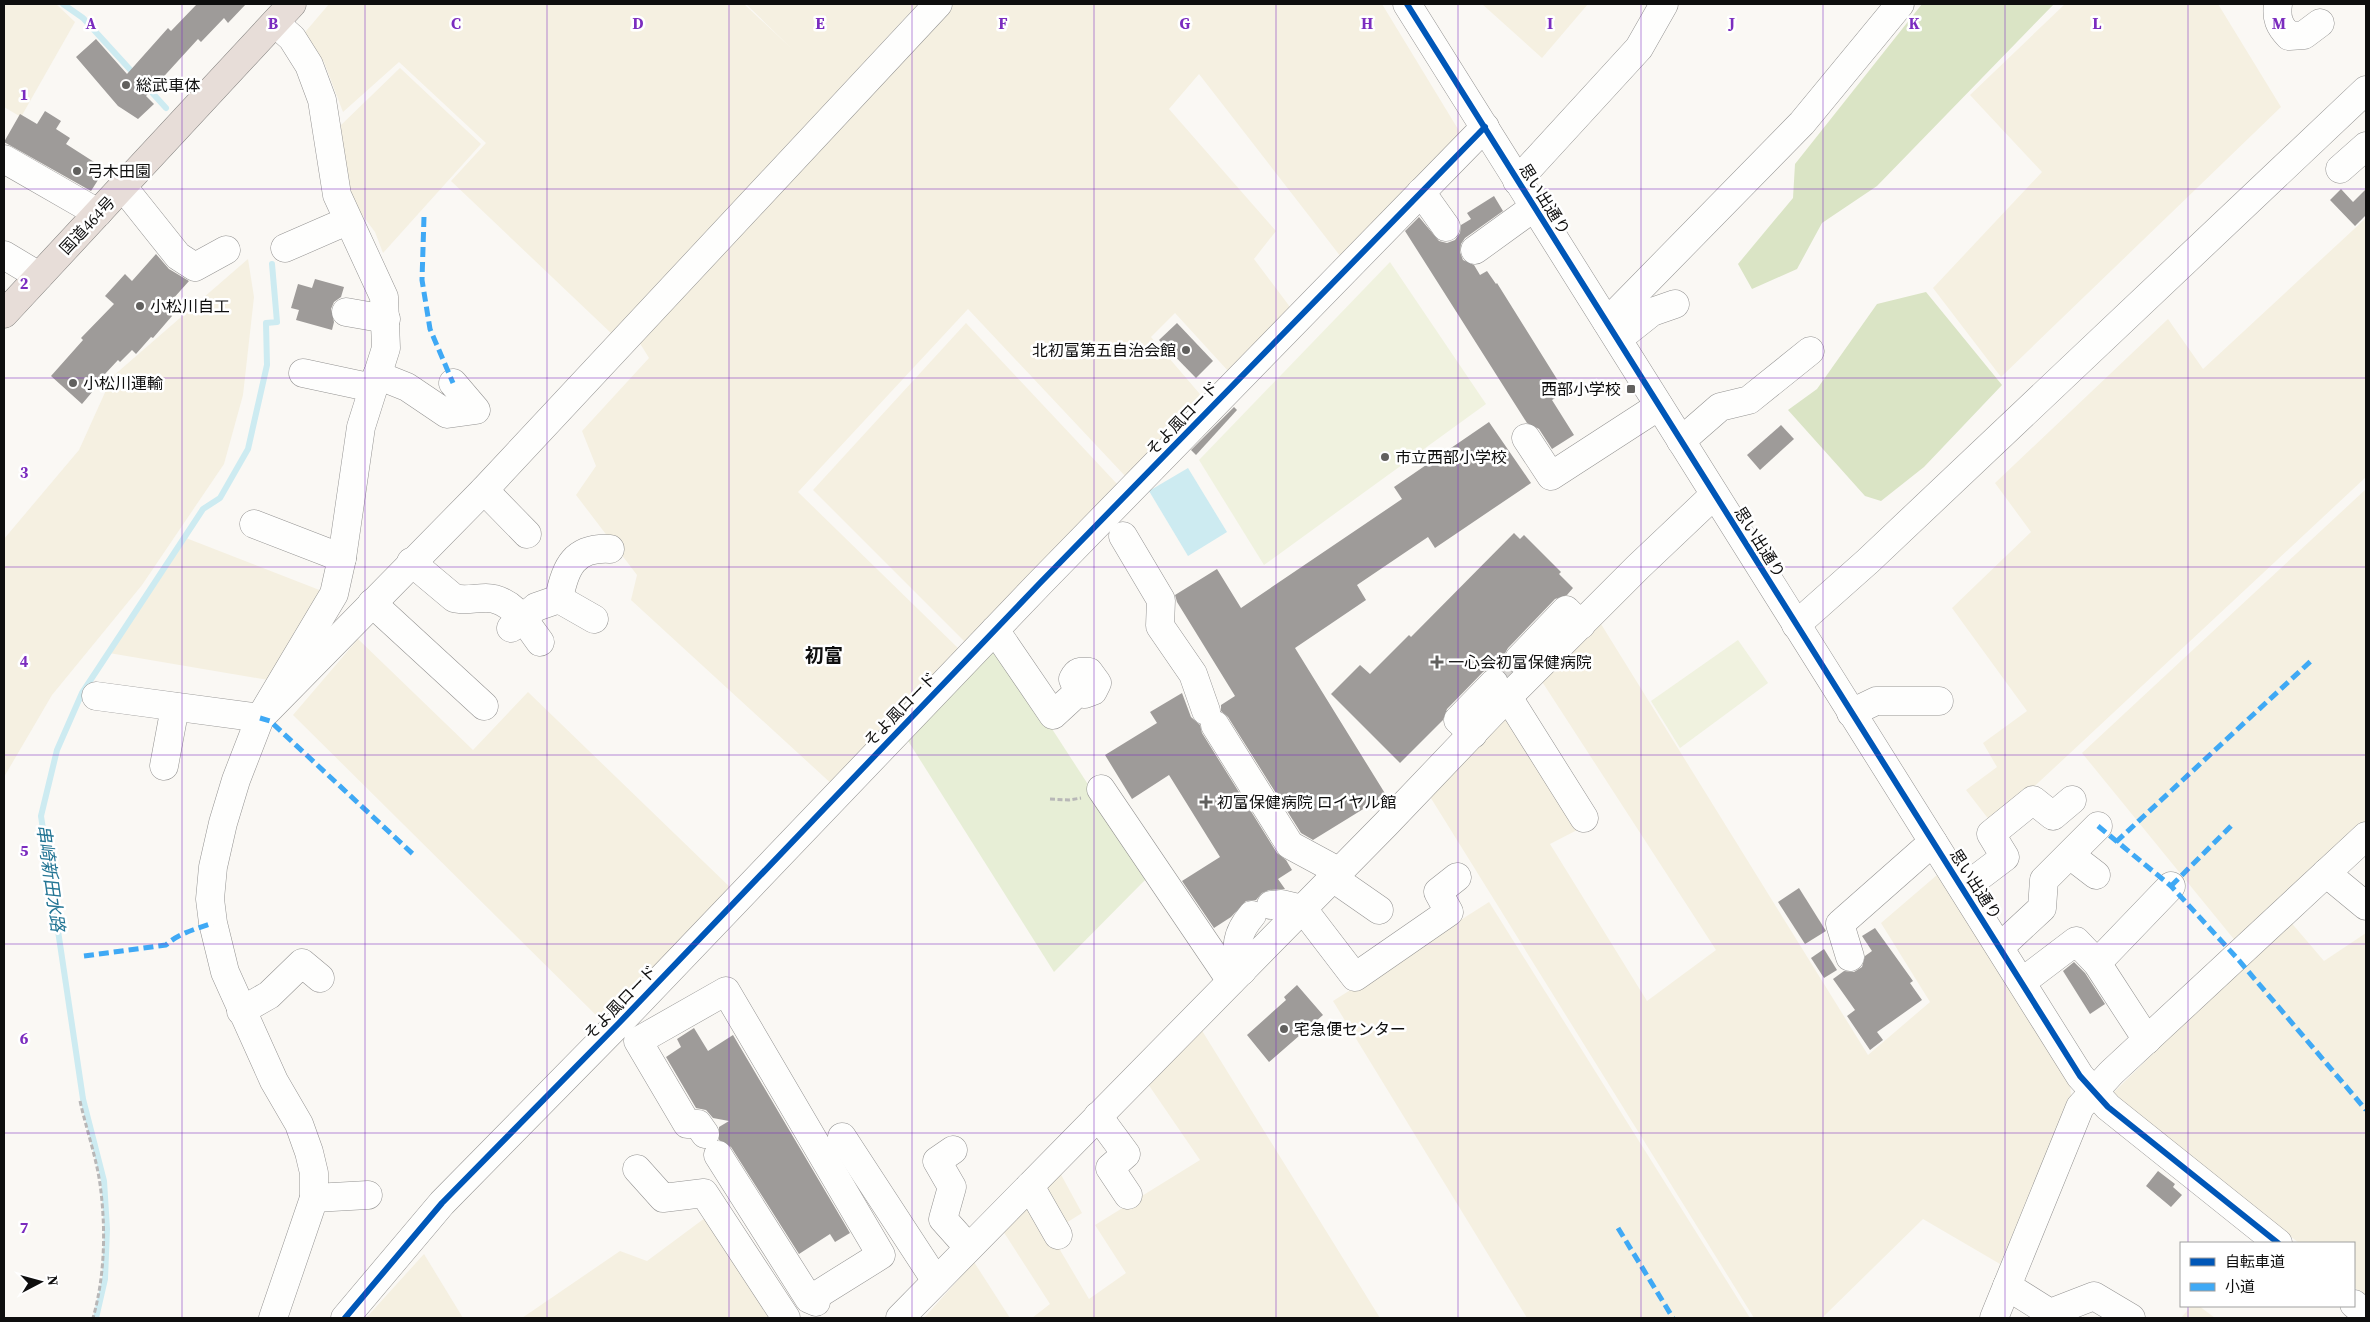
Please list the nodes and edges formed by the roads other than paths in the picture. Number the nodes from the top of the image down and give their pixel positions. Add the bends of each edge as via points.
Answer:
1 (938, 4) edge
2 (1407, 4) edge
3 (1664, 4) edge
4 (2278, 4) edge
5 (1897, 5) edge
6 (283, 13) edge
7 (2320, 23) dead end
8 (2366, 90) edge
9 (1485, 127) junction
10 (2366, 146) edge
11 (4, 159) edge
12 (2340, 169) dead end
13 (1517, 181) junction
14 (122, 187) junction
15 (1422, 192) junction
16 (1533, 208) junction
17 (98, 213) junction
18 (347, 221) junction
19 (1446, 227) dead end
20 (285, 248) dead end
21 (226, 250) dead end
22 (1475, 250) dead end
23 (4, 255) edge
24 (39, 276) junction
25 (1675, 304) dead end
26 (346, 312) dead end
27 (4, 314) edge
28 (386, 319) junction
29 (1613, 331) junction
30 (1810, 351) dead end
31 (303, 373) dead end
32 (375, 381) junction
33 (454, 383) dead end
34 (1659, 406) junction
35 (1526, 438) dead end
36 (1681, 441) junction
37 (484, 490) junction
38 (1714, 495) junction
39 (254, 524) dead end
40 (527, 534) dead end
41 (1123, 536) dead end
42 (610, 549) dead end
43 (342, 558) junction
44 (411, 562) junction
45 (559, 599) junction
46 (372, 603) junction
47 (594, 619) dead end
48 (516, 623) junction
49 (1581, 625) junction
50 (1796, 625) junction
51 (995, 630) junction
52 (540, 642) dead end
53 (1519, 658) tunnel mouth
54 (1501, 690) junction
55 (1078, 692) dead end
56 (96, 696) dead end
57 (1939, 701) dead end
58 (484, 706) dead end
59 (175, 707) junction
60 (1851, 713) junction
61 (260, 718) junction
62 (164, 766) dead end
63 (1101, 789) road end
64 (2072, 800) dead end
65 (1584, 818) dead end
66 (2098, 826) dead end
67 (2366, 836) edge
68 (1933, 842) junction
69 (2070, 855) junction
70 (2326, 873) junction
71 (1336, 875) junction
72 (2096, 875) dead end
73 (1457, 878) dead end
74 (2171, 886) dead end
75 (1964, 888) junction
76 (2366, 906) edge
77 (1303, 909) junction
78 (1379, 910) dead end
79 (2000, 947) junction
80 (1850, 957) dead end
81 (2097, 963) junction
82 (1236, 976) junction
83 (320, 978) dead end
84 (2022, 982) junction
85 (241, 1011) junction
86 (2147, 1040) junction
87 (2094, 1091) junction
88 (1098, 1116) junction
89 (842, 1137) dead end
90 (953, 1150) dead end
91 (637, 1169) dead end
92 (1030, 1186) junction
93 (368, 1195) dead end
94 (1128, 1195) dead end
95 (314, 1198) junction
96 (1058, 1235) dead end
97 (2277, 1242) edge
98 (968, 1247) junction
99 (936, 1281) junction
100 (2007, 1286) junction
101 (2355, 1305) edge
102 (821, 1310) edge
103 (2366, 1314) edge
104 (273, 1318) edge
105 (345, 1318) edge
106 (786, 1318) edge
107 (900, 1318) edge
108 (1994, 1318) edge
109 (2130, 1318) edge

1 - 37 street
2 - 9 street, 思い出通り
3 - 13 street via 1639,48
4 - 7 street via 2277,17 2289,36 2304,35
5 - 29 street via 1802,123
6 - 14 highway, 国道464号
6 - 18 street via 322,100 337,195
8 - 50 street via 1868,561
9 - 13 street, 思い出通り
9 - 15 street, そよ風ロード
10 - 12 street
11 - 17 street
13 - 16 street, 思い出通り
14 - 17 highway, 国道464号
14 - 21 street via 178,256 195,267
15 - 19 street
15 - 51 street, そよ風ロード via 1256,369
16 - 22 street
16 - 29 street, 思い出通り
17 - 24 highway, 国道464号
18 - 20 street
18 - 28 street via 376,276 384,297
23 - 24 street
24 - 27 highway, 国道464号
25 - 29 street
26 - 28 street
28 - 32 street via 386,348
29 - 34 street, 思い出通り
30 - 36 street via 1748,400 1721,395
31 - 32 street
32 - 33 street via 407,387 448,424 485,403
32 - 43 street via 361,427
34 - 35 street via 1551,476
34 - 36 street, 思い出通り
36 - 38 street, 思い出通り
37 - 40 street
37 - 44 street
38 - 49 street
38 - 50 street, 思い出通り
39 - 43 street
41 - 71 street via 1161,600 1160,626 1193,674 1210,718 1290,845
42 - 45 street via 584,551 566,572
43 - 61 street via 334,594
44 - 46 street
44 - 48 street via 454,598 489,598 515,611
45 - 47 street
45 - 48 street via 536,607
46 - 58 street
46 - 61 street
48 - 52 street
49 - 53 street via 1566,610
49 - 54 street
50 - 60 street, 思い出通り
51 - 55 street via 1053,715
51 - 105 street, そよ風ロード via 442,1203
54 - 65 street
54 - 71 street via 1473,734
56 - 59 street
57 - 60 street via 1876,701
59 - 61 street
59 - 62 street
60 - 68 street, 思い出通り
61 - 85 street via 223,823 210,899 225,972
63 - 82 street
64 - 75 street via 2053,816 2033,800 1991,834 2005,857
66 - 69 street
67 - 70 street
68 - 75 street, 思い出通り
68 - 80 street via 1840,924
69 - 72 street
69 - 79 street via 2044,880 2042,908
70 - 76 street
70 - 86 street
71 - 77 street
71 - 78 street
73 - 77 street via 1438,892 1449,912 1355,976
74 - 81 street
75 - 79 street, 思い出通り
77 - 82 street
77 - 82 street via 1282,904 1262,910 1240,931
79 - 84 street, 思い出通り
81 - 84 street via 2076,940
81 - 86 street
82 - 88 street
83 - 85 street via 302,963 269,995
84 - 87 street, 思い出通り via 2080,1076
85 - 95 street via 310,1152
86 - 87 street
87 - 97 street, 思い出通り via 2108,1107
87 - 100 street via 2080,1107
88 - 92 street
88 - 94 street via 1126,1154 1110,1168
89 - 99 street
90 - 98 street via 936,1161 952,1187 943,1219
91 - 106 street via 663,1198 704,1193
92 - 96 street
92 - 98 street
93 - 95 street
95 - 104 street
98 - 99 street
99 - 107 street
100 - 108 street
100 - 109 street via 2050,1313 2094,1296
101 - 103 street
102 - 102 street via 816,1295 881,1255 726,991 638,1041 687,1124 698,1124 810,1299

